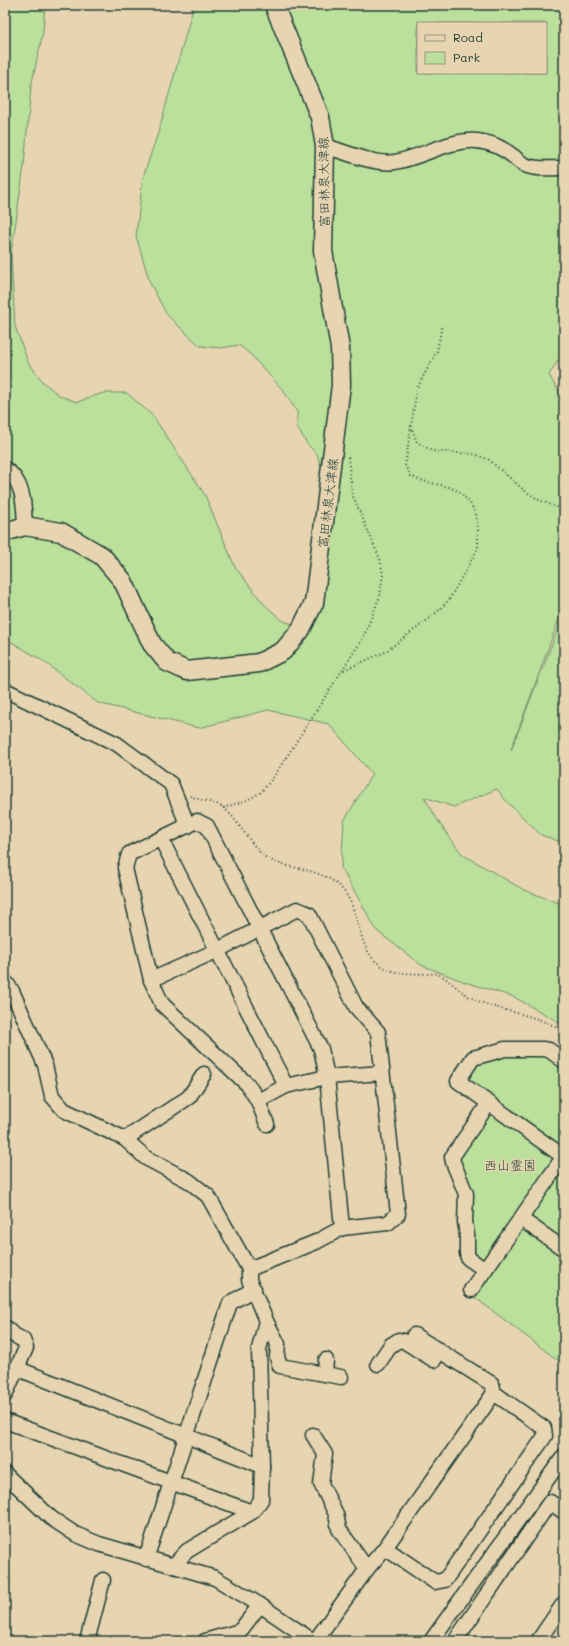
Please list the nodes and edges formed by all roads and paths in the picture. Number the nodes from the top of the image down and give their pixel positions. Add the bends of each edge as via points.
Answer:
1 (274, 5) edge
2 (325, 146) junction
3 (564, 168) edge
4 (442, 325) dead end
5 (411, 425) junction
6 (348, 453) dead end
7 (5, 469) edge
8 (564, 510) edge
9 (25, 526) junction
10 (5, 532) edge
11 (343, 671) junction
12 (5, 690) edge
13 (171, 784) junction
14 (223, 808) junction
15 (188, 826) junction
16 (160, 839) junction
17 (260, 928) junction
18 (216, 951) junction
19 (5, 980) edge
20 (151, 980) junction
21 (564, 1032) edge
22 (564, 1061) edge
23 (382, 1073) junction
24 (204, 1074) dead end
25 (327, 1077) junction
26 (286, 1086) junction
27 (258, 1101) junction
28 (489, 1103) junction
29 (267, 1124) dead end
30 (125, 1139) junction
31 (564, 1157) edge
32 (521, 1219) junction
33 (342, 1228) junction
34 (564, 1249) edge
35 (249, 1269) junction
36 (485, 1270) junction
37 (254, 1289) junction
38 (471, 1290) dead end
39 (266, 1321) junction
40 (5, 1327) edge
41 (414, 1335) dead end
42 (439, 1350) junction
43 (326, 1360) dead end
44 (378, 1364) dead end
45 (16, 1368) junction
46 (325, 1374) junction
47 (341, 1377) dead end
48 (6, 1390) edge
49 (494, 1393) junction
50 (5, 1421) edge
51 (186, 1435) junction
52 (313, 1435) dead end
53 (564, 1456) edge
54 (262, 1466) junction
55 (5, 1474) edge
56 (171, 1483) junction
57 (252, 1512) junction
58 (564, 1512) edge
59 (385, 1548) junction
60 (146, 1559) junction
61 (174, 1565) junction
62 (367, 1569) junction
63 (103, 1580) dead end
64 (564, 1603) edge
65 (260, 1605) junction
66 (90, 1640) edge
67 (205, 1641) edge
68 (314, 1641) edge
69 (431, 1641) edge
70 (455, 1641) edge
71 (538, 1641) edge

1 - 2 main road, 富田林泉大津線 via 320,117
2 - 3 street via 377,162 394,162 455,143 474,141 491,143 524,165 534,168
2 - 9 main road, 富田林泉大津線 via 323,251 340,348 341,385 314,603 300,631 283,651 258,663 187,671 167,662 152,644 123,581 102,556 61,532
4 - 5 path via 437,351 417,388
5 - 8 path via 418,442 432,451 473,454 488,459 524,490 539,500
5 - 11 path via 405,466 411,476 418,480 449,487 465,497 476,514 478,548 449,600 434,615 385,652
6 - 11 path via 352,494 380,559 383,574 380,596 363,638
7 - 9 street via 21,488
9 - 10 main road, 富田林泉大津線
11 - 14 path via 269,783 260,793
12 - 13 street via 117,744
13 - 14 path via 192,797
13 - 15 street
14 - 21 path via 269,860 316,872 330,878 343,890 370,955 379,964 393,972 438,974 468,996 542,1019
15 - 16 street
15 - 17 street via 197,821 207,826
16 - 18 street
16 - 20 street via 129,854 126,868
17 - 18 street
17 - 23 street via 297,909 309,914 356,1007 378,1032
17 - 25 street via 321,1049
18 - 20 street
18 - 26 street
19 - 30 street via 46,1065 52,1096 64,1110
20 - 27 street via 162,1004 248,1085
22 - 28 street via 549,1050 542,1049 505,1049 473,1058 458,1081
23 - 25 street
23 - 33 street via 398,1214 388,1223
24 - 30 street via 189,1098
25 - 26 street
25 - 33 street
26 - 27 street
27 - 29 street
28 - 31 street
28 - 36 street via 452,1157 466,1194 468,1258
30 - 35 street via 146,1158 189,1181 208,1196
31 - 32 street
32 - 34 street
32 - 36 street
33 - 35 street via 316,1242
35 - 37 street via 249,1280
36 - 38 street
37 - 39 street
37 - 51 street via 230,1303
39 - 46 street via 278,1344 277,1357 280,1366
39 - 54 street via 259,1349
40 - 45 street via 23,1340 26,1348
41 - 42 street
42 - 44 street via 434,1360 399,1340 391,1345
42 - 49 street via 492,1384
43 - 46 street
45 - 48 street
45 - 51 street
46 - 47 street
49 - 59 street
49 - 59 street via 544,1428 545,1436 445,1580 435,1582
50 - 56 street
51 - 54 street
51 - 56 street
52 - 62 street via 325,1454 321,1484 336,1514 339,1529
53 - 69 street
54 - 57 street via 261,1500
55 - 60 street via 51,1518 75,1534
56 - 57 street
56 - 60 street
57 - 61 street via 187,1551
58 - 70 street via 550,1502
59 - 62 street
60 - 61 street
61 - 65 street via 215,1578
62 - 68 street
63 - 66 street
64 - 71 street
65 - 67 street via 240,1631
65 - 68 street

